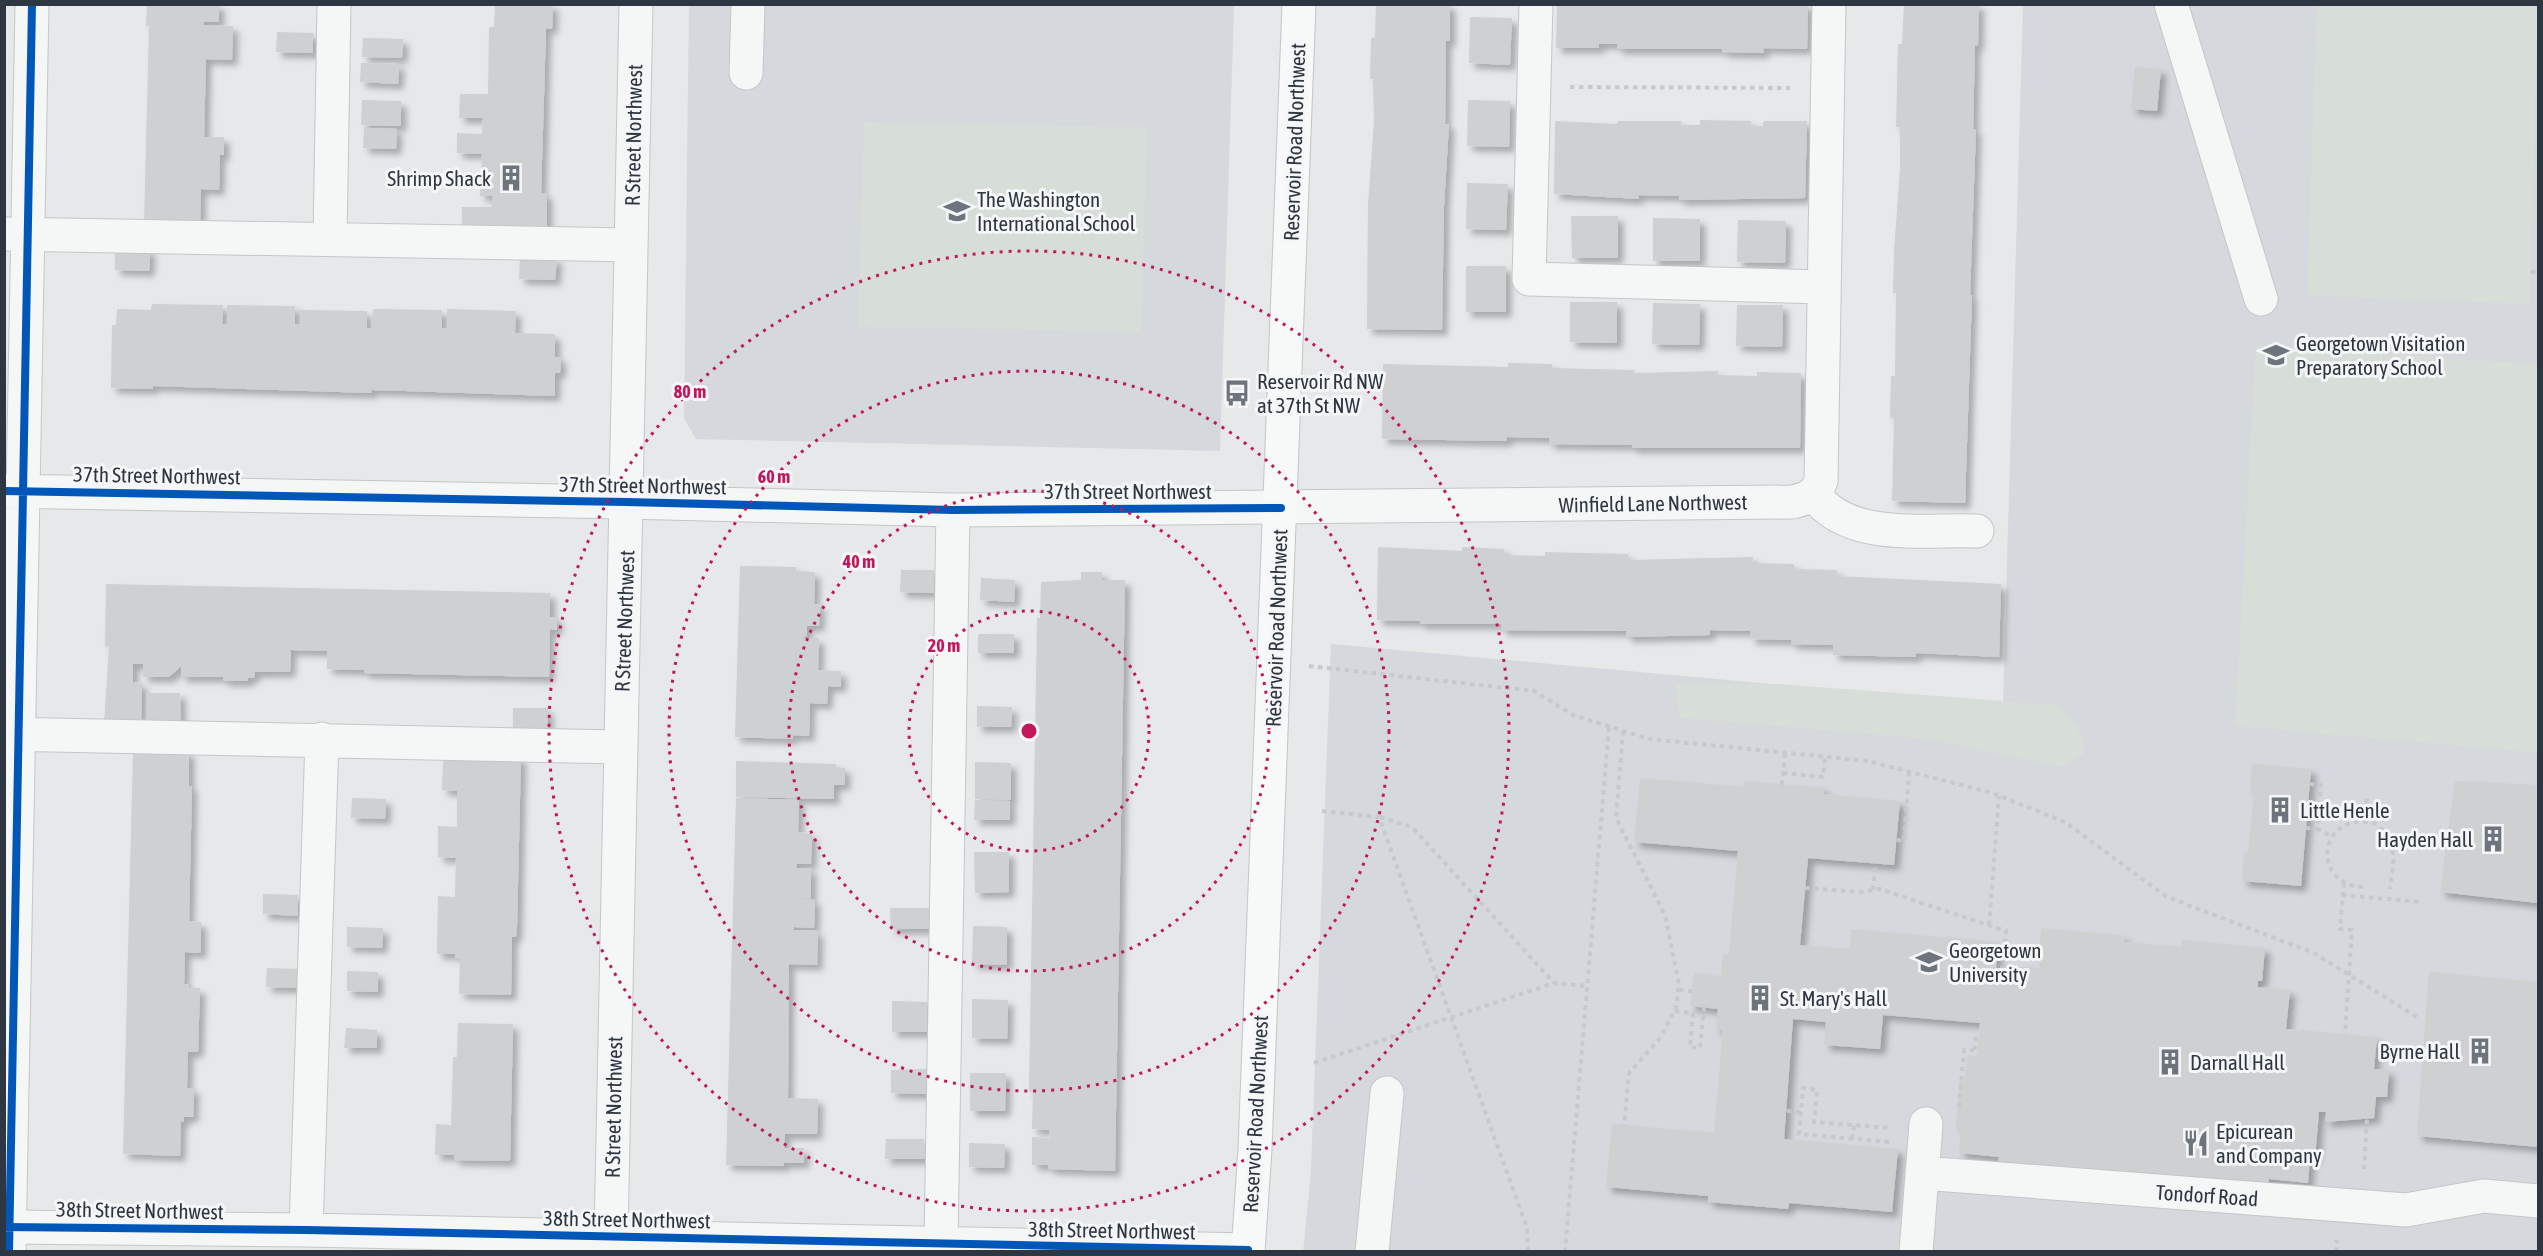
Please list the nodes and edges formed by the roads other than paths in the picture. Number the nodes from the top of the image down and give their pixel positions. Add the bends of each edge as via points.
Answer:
1 (32, 4) edge
2 (334, 4) edge
3 (636, 4) edge
4 (748, 4) edge
5 (1299, 4) edge
6 (1536, 4) edge
7 (1829, 4) edge
8 (2171, 4) edge
9 (746, 73) dead end
10 (16, 234) edge
11 (330, 239) junction
12 (631, 245) junction
13 (1823, 287) junction
14 (2261, 299) dead end
15 (14, 492) edge
16 (1814, 494) junction
17 (626, 502) junction
18 (1281, 508) junction
19 (953, 510) junction
20 (1977, 531) dead end
21 (12, 734) edge
22 (322, 739) junction
23 (620, 747) junction
24 (1387, 1093) dead end
25 (1926, 1132) road end
26 (1922, 1173) junction
27 (2538, 1201) edge
28 (306, 1230) junction
29 (8, 1235) edge
30 (610, 1237) junction
31 (941, 1245) junction
32 (1248, 1251) edge
33 (1372, 1251) edge
34 (1916, 1251) edge

1 - 10 street
2 - 11 street
3 - 12 street, R Street Northwest
4 - 9 street
5 - 18 main road, Reservoir Road Northwest
6 - 13 street via 1529,279
7 - 13 street
8 - 14 street
10 - 11 street
10 - 15 street
11 - 12 street
12 - 17 street, R Street Northwest
13 - 16 street via 1821,481
15 - 17 street, 37th Street Northwest
15 - 21 street
16 - 18 street, Winfield Lane Northwest via 1792,502
16 - 20 street via 1836,516 1862,526
17 - 19 street, 37th Street Northwest
17 - 23 street, R Street Northwest
18 - 19 street, 37th Street Northwest
18 - 32 main road, Reservoir Road Northwest
19 - 31 street
21 - 22 street
21 - 29 street
22 - 23 street
22 - 28 street
23 - 30 street, R Street Northwest
24 - 33 street
25 - 26 street
26 - 27 street, Tondorf Road via 2406,1210 2484,1196
26 - 34 street
28 - 29 street, 38th Street Northwest
28 - 30 street, 38th Street Northwest
30 - 31 street, 38th Street Northwest
31 - 32 street, 38th Street Northwest

